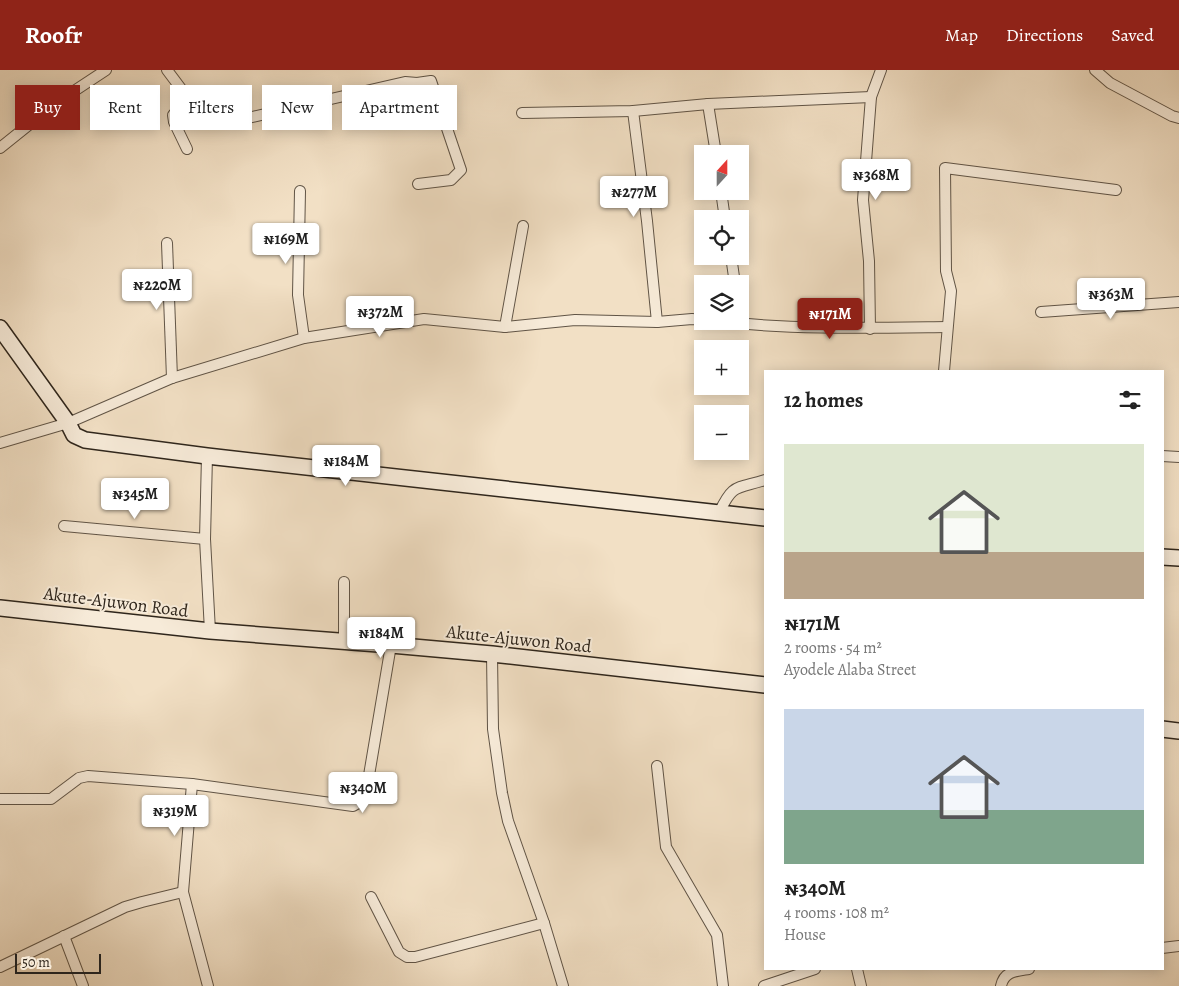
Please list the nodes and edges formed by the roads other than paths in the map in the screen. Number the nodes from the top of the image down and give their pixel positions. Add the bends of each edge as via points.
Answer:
1 (106, 70) edge
2 (166, 70) edge
3 (881, 70) edge
4 (1095, 70) edge
5 (178, 85) edge
6 (871, 97) junction
7 (708, 104) junction
8 (633, 111) junction
9 (522, 113) dead end
10 (252, 118) edge
11 (1179, 118) edge
12 (178, 130) edge
13 (715, 145) edge
14 (0, 148) edge
15 (188, 149) dead end
16 (418, 184) dead end
17 (1116, 190) dead end
18 (300, 191) dead end
19 (523, 226) dead end
20 (167, 243) dead end
21 (1179, 302) edge
22 (1041, 312) dead end
23 (694, 318) edge
24 (749, 321) edge
25 (657, 322) junction
26 (505, 327) junction
27 (947, 327) junction
28 (0, 328) edge
29 (870, 329) junction
30 (304, 338) junction
31 (944, 370) edge
32 (172, 378) junction
33 (68, 423) junction
34 (0, 443) edge
35 (207, 456) junction
36 (1164, 456) edge
37 (1179, 457) edge
38 (764, 480) edge
39 (719, 513) junction
40 (764, 518) edge
41 (64, 526) dead end
42 (205, 539) junction
43 (1164, 556) edge
44 (1179, 558) edge
45 (344, 582) dead end
46 (0, 608) edge
47 (210, 632) junction
48 (344, 642) junction
49 (391, 645) junction
50 (492, 654) junction
51 (764, 685) edge
52 (1164, 729) edge
53 (1179, 731) edge
54 (657, 766) dead end
55 (192, 784) junction
56 (0, 799) edge
57 (183, 892) junction
58 (371, 897) dead end
59 (544, 923) junction
60 (64, 936) junction
61 (1179, 946) edge
62 (1164, 948) edge
63 (0, 967) edge
64 (812, 970) edge
65 (857, 970) edge
66 (1023, 970) edge
67 (83, 986) edge
68 (208, 986) edge
69 (563, 986) edge
70 (723, 986) edge
71 (764, 986) edge
72 (861, 986) edge
73 (1001, 986) edge

1 - 14 street via 56,103
2 - 5 street
3 - 6 street
4 - 11 street via 1110,83
6 - 7 street
6 - 29 street via 863,200 870,261
7 - 8 street
7 - 13 street
8 - 9 street
8 - 25 street
10 - 16 street via 405,82 432,82 461,170 451,180
12 - 15 street
17 - 27 street via 945,168 946,271 951,291
18 - 30 street via 298,296
19 - 26 street
20 - 32 street
21 - 22 street
23 - 25 street
24 - 29 street
25 - 26 street via 575,320
26 - 30 street via 424,319
27 - 29 street
27 - 31 street
28 - 33 street
30 - 32 street
32 - 33 street
33 - 34 street
33 - 35 street via 74,435 85,440
35 - 39 street
35 - 42 street
36 - 37 street
38 - 39 street via 737,487 727,497
39 - 40 street
41 - 42 street
42 - 47 street
43 - 44 street
45 - 48 street
46 - 47 street, Akute-Ajuwon Road
47 - 48 street, Akute-Ajuwon Road
48 - 49 street, Akute-Ajuwon Road
49 - 50 street, Akute-Ajuwon Road
49 - 55 street via 364,799 353,806
50 - 51 street, Akute-Ajuwon Road
50 - 59 street via 493,729 502,793 508,820
52 - 53 street
54 - 70 street via 666,847 717,935
55 - 56 street via 88,776 79,778 51,799
55 - 57 street
57 - 60 street via 125,907
57 - 68 street
58 - 59 street via 399,952 406,957
59 - 69 street
60 - 63 street
60 - 67 street
61 - 62 street
64 - 71 street
65 - 72 street
66 - 73 street via 1004,977

